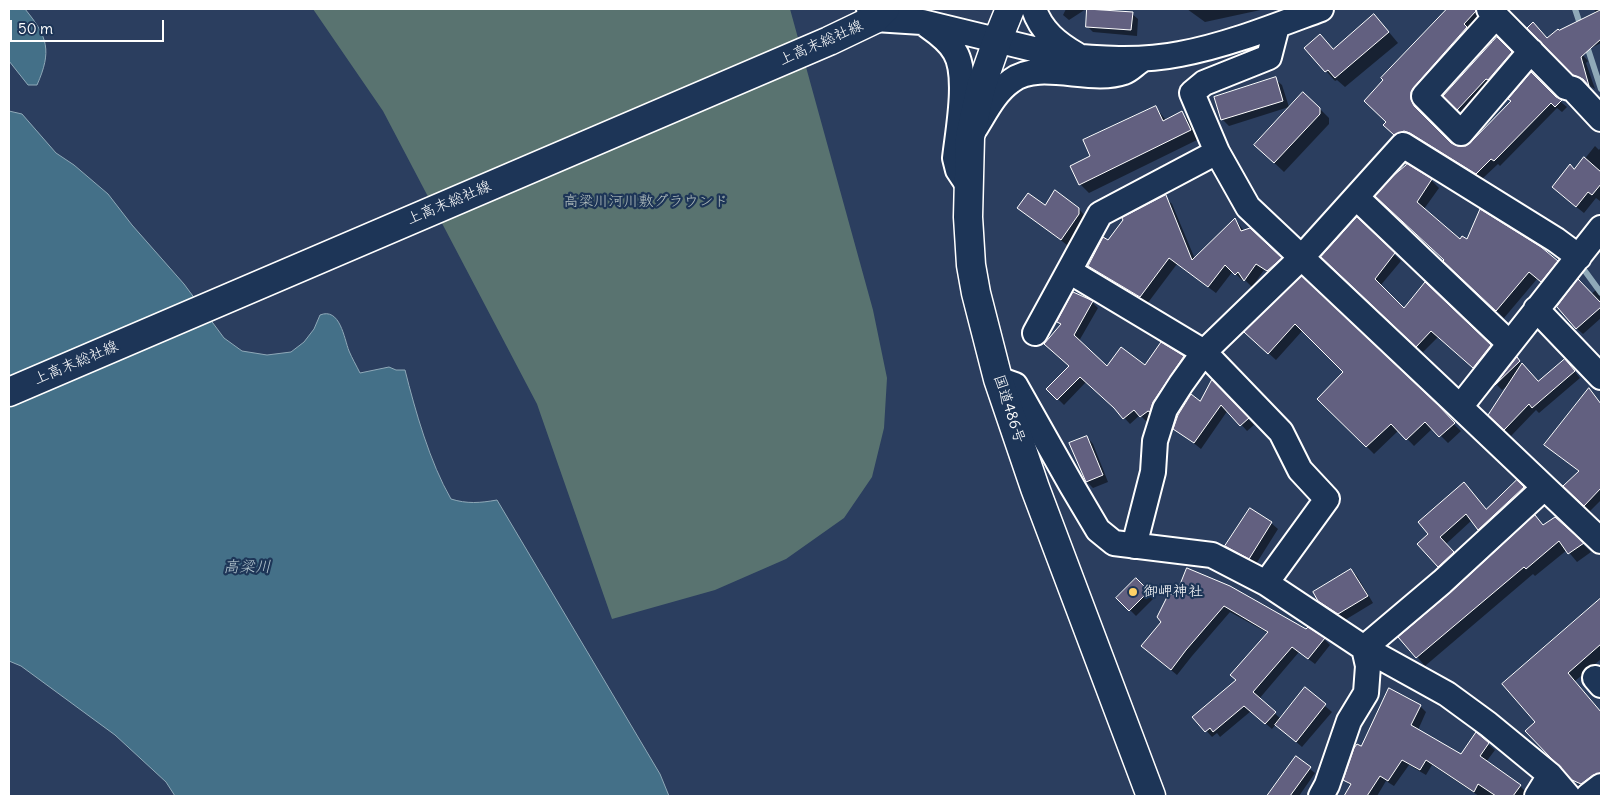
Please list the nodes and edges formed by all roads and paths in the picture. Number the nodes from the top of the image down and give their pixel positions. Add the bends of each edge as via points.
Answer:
1 (1010, 9) edge
2 (1034, 9) edge
3 (1321, 9) edge
4 (876, 12) edge
5 (1493, 12) edge
6 (922, 22) junction
7 (1277, 26) junction
8 (997, 41) junction
9 (1531, 51) junction
10 (1081, 57) junction
11 (1143, 58) junction
12 (1601, 119) edge
13 (970, 136) junction
14 (1217, 152) junction
15 (968, 185) junction
16 (1357, 198) junction
17 (1601, 228) edge
18 (1577, 256) junction
19 (1302, 257) junction
20 (1069, 271) junction
21 (1536, 309) junction
22 (1035, 333) dead end
23 (1510, 343) junction
24 (1204, 352) junction
25 (1601, 377) edge
26 (998, 379) junction
27 (9, 392) edge
28 (1460, 407) junction
29 (1544, 488) junction
30 (1601, 541) edge
31 (1134, 546) junction
32 (1266, 582) junction
33 (1364, 648) junction
34 (1550, 775) junction
35 (1601, 786) edge
36 (1151, 796) edge
37 (1321, 796) edge
38 (1537, 796) edge
39 (1568, 796) edge
40 (1588, 796) edge

1 - 8 main road, 国道486号
2 - 10 street via 1052,38
3 - 7 street
4 - 6 street
4 - 27 main road, 上高末総社線 via 829,40
5 - 9 street
5 - 9 street via 1424,96 1461,133
6 - 8 street
6 - 15 street via 944,38 956,52 962,68 955,158 958,170
7 - 11 street via 1201,49
7 - 14 street via 1269,57 1204,83 1192,94
8 - 10 street
8 - 13 main road, 国道486号 via 981,87
9 - 12 street
10 - 11 street
11 - 13 street via 1126,72 1106,75 1045,72 1012,79 999,91
13 - 15 main road, 国道486号
14 - 19 street via 1248,206
14 - 20 street via 1100,214
15 - 26 main road, 国道486号 via 971,265
16 - 18 street via 1403,145
16 - 19 street
16 - 23 street
17 - 18 street
18 - 21 street
19 - 24 street
19 - 28 street
20 - 22 street
20 - 24 street
21 - 23 street
21 - 25 street
23 - 28 street
24 - 31 street via 1165,409 1155,441 1152,472
24 - 32 street via 1282,432 1300,470 1327,499
26 - 31 street via 1015,385 1098,530 1114,543
26 - 36 main road, 国道486号 via 1035,488
28 - 29 street
29 - 30 street
29 - 33 street
31 - 32 street via 1212,555
32 - 33 street
33 - 34 street via 1447,694
33 - 37 street via 1368,666 1366,693 1349,721
34 - 38 street
34 - 39 street
35 - 40 street

